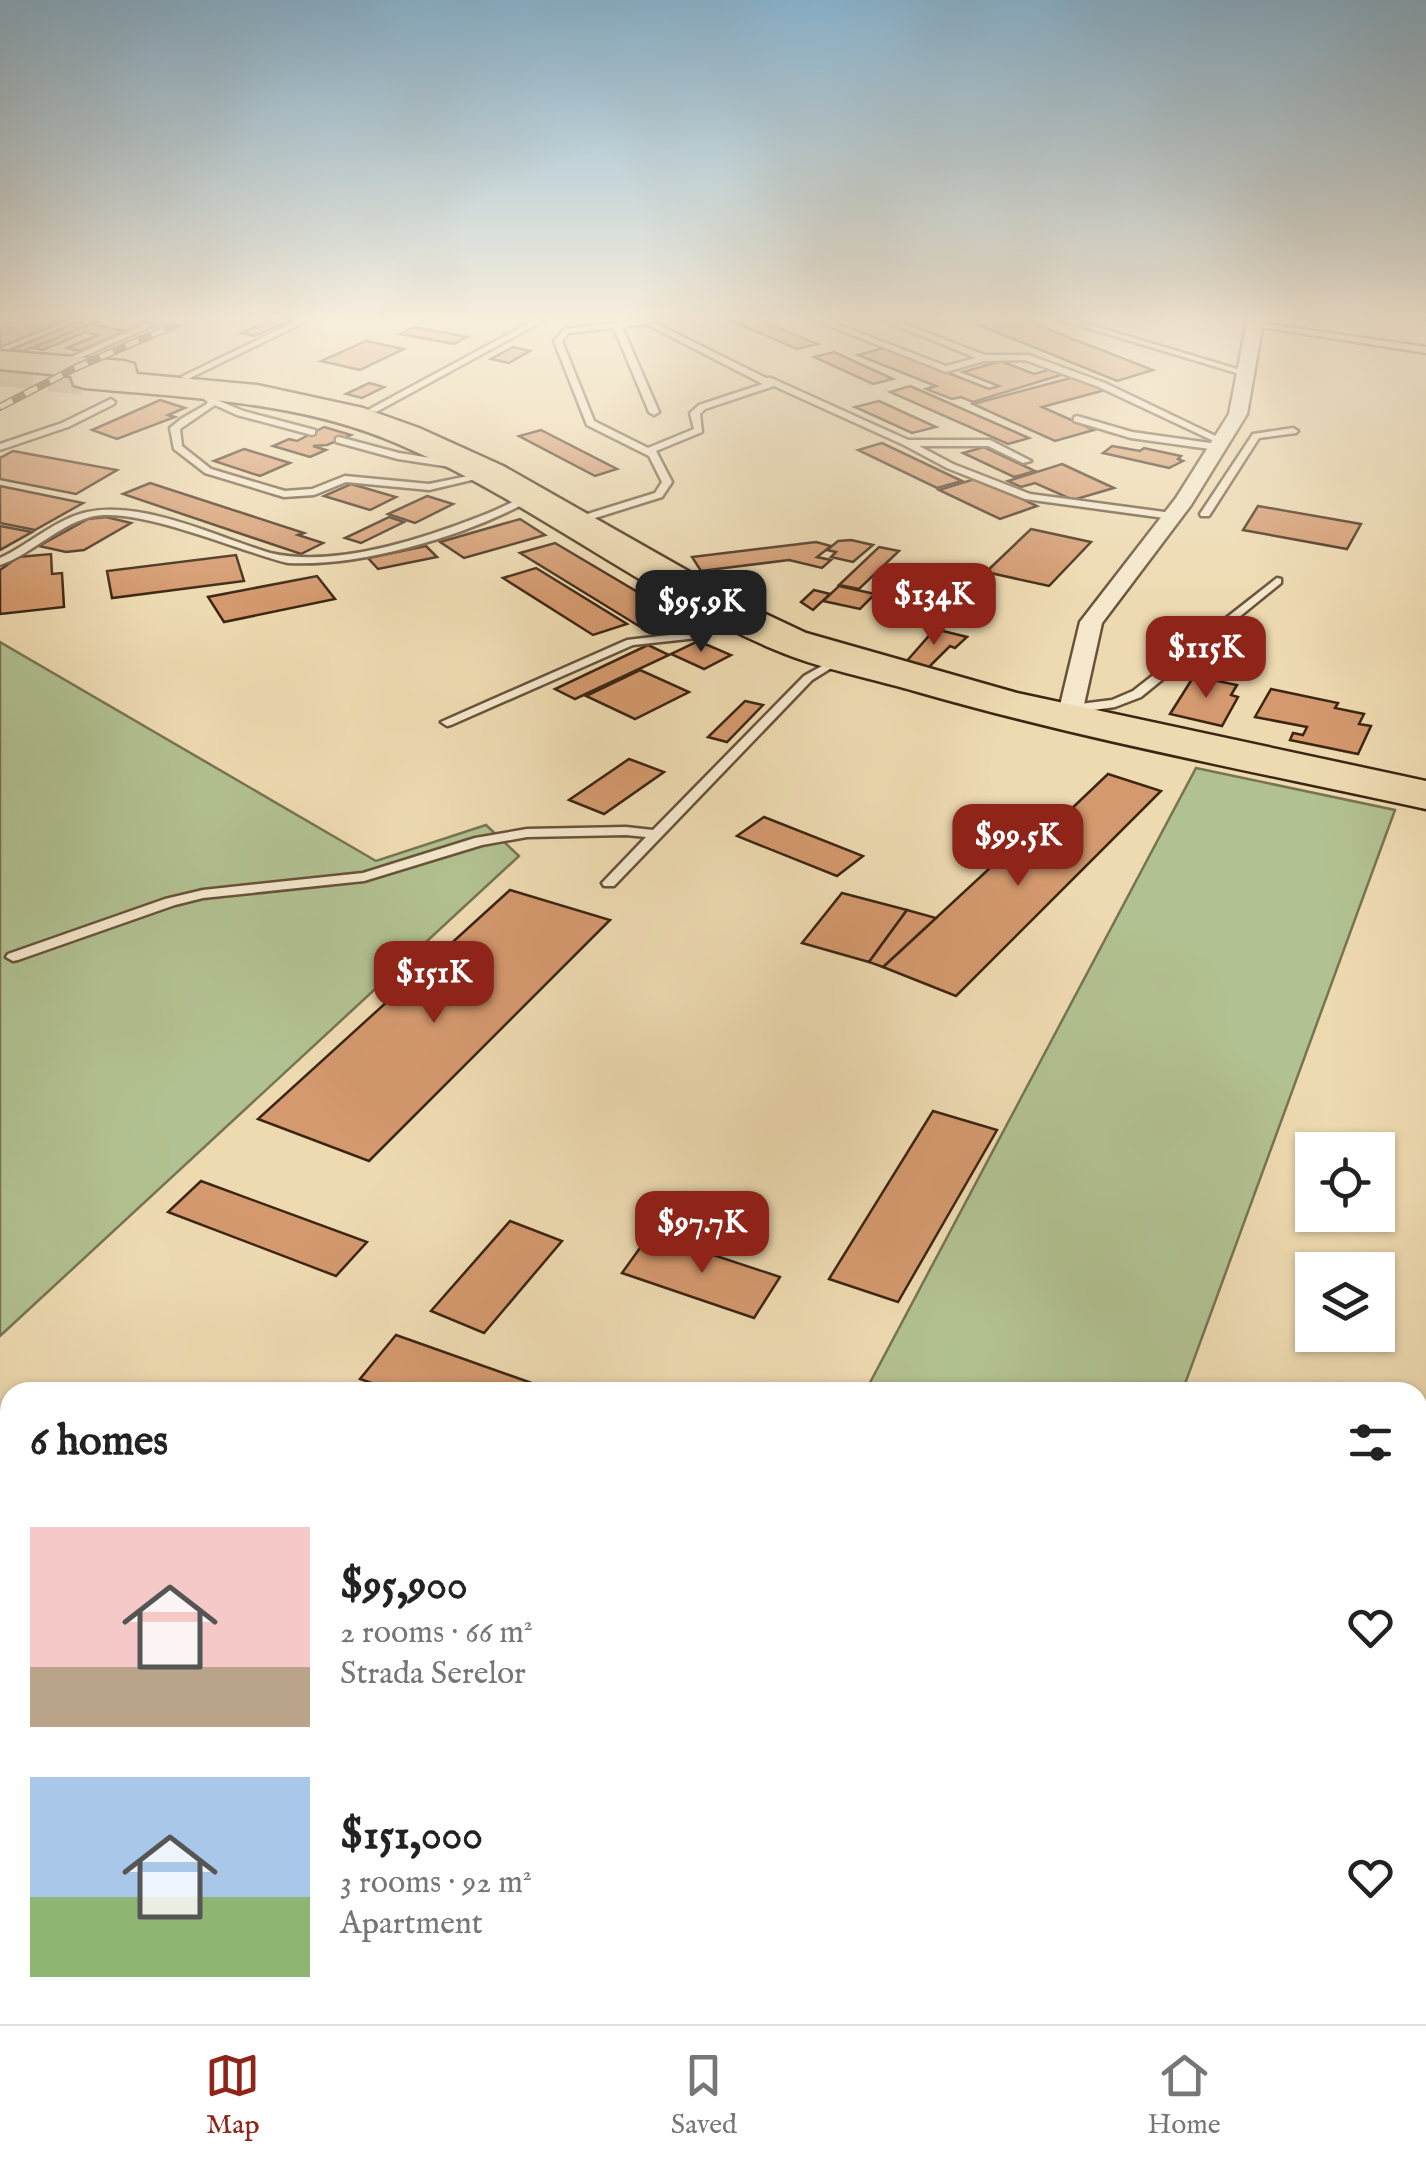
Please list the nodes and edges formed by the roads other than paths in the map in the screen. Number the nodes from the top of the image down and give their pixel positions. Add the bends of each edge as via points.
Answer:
1 (73, 410) edge
2 (206, 410) edge
3 (246, 410) edge
4 (275, 410) edge
5 (332, 410) edge
6 (374, 410) edge
7 (585, 410) edge
8 (697, 410) edge
9 (835, 410) edge
10 (1148, 410) edge
11 (1238, 410) edge
12 (1077, 419) dead end
13 (1292, 431) dead end
14 (312, 432) dead end
15 (339, 440) dead end
16 (907, 443) junction
17 (0, 447) edge
18 (1217, 448) junction
19 (652, 454) junction
20 (1241, 459) junction
21 (1026, 461) dead end
22 (478, 470) junction
23 (530, 497) junction
24 (1205, 514) dead end
25 (1172, 516) junction
26 (572, 522) junction
27 (0, 562) edge
28 (1277, 580) dead end
29 (741, 618) junction
30 (791, 642) junction
31 (829, 665) junction
32 (1071, 714) junction
33 (447, 722) dead end
34 (1426, 794) edge
35 (1426, 810) edge
36 (655, 834) junction
37 (610, 883) dead end
38 (13, 957) dead end
39 (0, 1654) edge
40 (0, 1665) edge

1 - 17 lane via 65,425
2 - 22 lane via 175,428 178,448 208,471 273,492 306,494 350,479 429,487
3 - 14 lane
4 - 22 highway via 343,425
5 - 22 highway via 407,434
6 - 22 highway via 424,429
7 - 19 lane via 590,423
8 - 19 lane via 699,430 657,445
9 - 16 lane
10 - 18 lane
11 - 18 street
12 - 18 lane
13 - 20 lane via 1256,436
15 - 22 lane
16 - 21 lane via 990,443
16 - 25 lane via 1028,496
18 - 20 lane
18 - 25 street
19 - 26 lane via 666,490
20 - 24 lane
22 - 23 highway
23 - 26 highway
23 - 27 lane via 486,518 316,562 101,512 79,517
25 - 32 street via 1091,622
26 - 29 highway
28 - 32 lane via 1137,694
29 - 30 highway
29 - 33 lane via 697,635 631,642
30 - 31 highway
30 - 32 highway via 953,690
31 - 35 highway via 1064,730
31 - 36 lane via 808,678
32 - 34 highway
36 - 37 lane
36 - 38 lane via 527,833 364,877 203,894
39 - 40 lane

